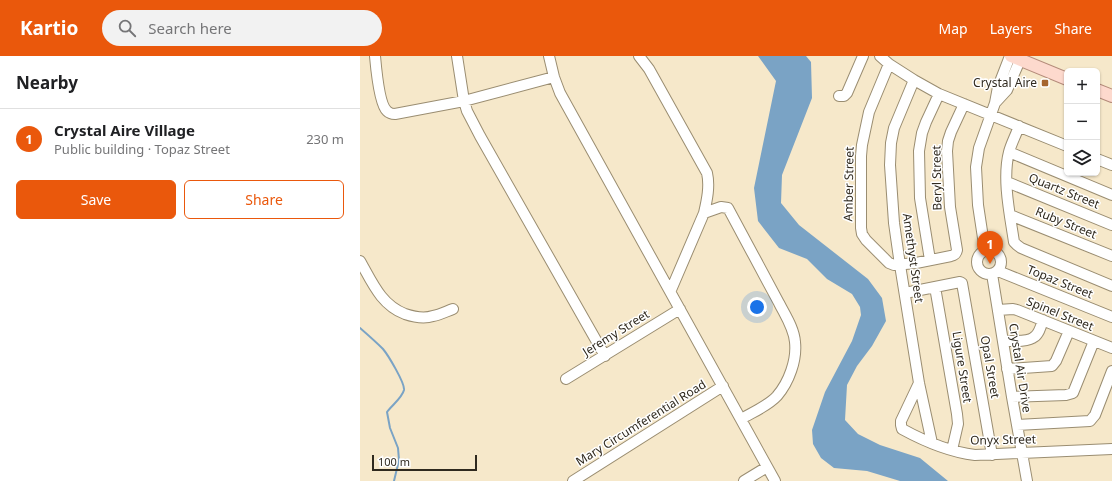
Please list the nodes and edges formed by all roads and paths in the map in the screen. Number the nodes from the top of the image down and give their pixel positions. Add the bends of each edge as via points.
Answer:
1 (375, 56) edge
2 (457, 56) edge
3 (549, 56) edge
4 (639, 56) edge
5 (863, 56) edge
6 (880, 56) edge
7 (1013, 57) edge
8 (889, 64) junction
9 (554, 77) junction
10 (1064, 78) edge
11 (914, 80) junction
12 (1100, 91) edge
13 (939, 94) junction
14 (839, 96) dead end
15 (1112, 96) edge
16 (464, 101) junction
17 (964, 104) junction
18 (991, 115) junction
19 (1019, 126) junction
20 (1064, 145) edge
21 (1009, 152) junction
22 (1100, 160) edge
23 (1112, 165) edge
24 (1007, 182) junction
25 (1112, 195) edge
26 (704, 213) junction
27 (1010, 215) junction
28 (1112, 225) edge
29 (985, 251) junction
30 (1112, 256) edge
31 (930, 260) junction
32 (360, 261) edge
33 (900, 265) junction
34 (995, 272) junction
35 (1112, 286) edge
36 (935, 287) junction
37 (671, 290) junction
38 (904, 293) junction
39 (453, 309) dead end
40 (680, 309) junction
41 (998, 310) junction
42 (1112, 317) edge
43 (1043, 320) junction
44 (1069, 331) junction
45 (1003, 341) junction
46 (1094, 341) junction
47 (1112, 348) edge
48 (605, 356) junction
49 (1007, 369) junction
50 (1112, 371) edge
51 (566, 379) dead end
52 (919, 383) junction
53 (723, 386) junction
54 (1012, 397) junction
55 (741, 419) junction
56 (1017, 425) junction
57 (932, 443) junction
58 (1112, 448) edge
59 (952, 450) junction
60 (1022, 453) junction
61 (992, 454) junction
62 (767, 467) junction
63 (573, 481) edge
64 (744, 481) edge
65 (776, 481) edge
66 (1027, 481) edge

1 - 16 street via 384,107 391,114
2 - 16 street
3 - 9 street
4 - 26 street via 649,69 707,173
5 - 14 street via 847,93
6 - 8 street
7 - 10 main road
7 - 18 street via 1007,90 995,103
8 - 11 street
8 - 33 street, Amber Street via 869,112 862,145 861,228 866,240 891,264
9 - 16 street
9 - 37 street via 560,93
11 - 13 street
11 - 33 street, Amethyst Street via 894,128 891,143 893,212
12 - 15 main road
13 - 17 street
13 - 31 street via 924,127 919,151 920,198
16 - 48 street via 480,136
17 - 18 street
17 - 31 street, Beryl Street via 951,132 947,152 950,207 957,250 955,255
18 - 19 street
18 - 29 street via 979,148 976,167 978,206
19 - 20 street
19 - 21 street
21 - 24 street
21 - 25 street
22 - 23 street
24 - 27 street
24 - 28 street, Quartz Street
26 - 37 street
26 - 55 street via 728,208 794,335 796,351 782,390 770,402
27 - 30 street, Ruby Street
27 - 35 street via 1014,242 1021,248
29 - 34 street via 993,250 1000,256 1002,263
29 - 34 street via 978,259 978,267 984,273
31 - 33 street
32 - 39 street via 379,295 401,312 410,316 427,317
33 - 38 street, Amethyst Street
34 - 41 street, Crystal Air Drive
34 - 42 street, Topaz Street
36 - 38 street
36 - 59 street, Ligure Street via 957,414 958,424
36 - 61 street, Opal Street via 962,283
37 - 40 street
38 - 52 street, Amethyst Street
40 - 48 street, Jeremy Street
40 - 53 street
41 - 43 street, Spinel Street via 1017,310
41 - 45 street, Crystal Air Drive
43 - 44 street, Spinel Street
43 - 45 street via 1035,337
44 - 46 street, Spinel Street
44 - 49 street via 1052,366
45 - 49 street, Crystal Air Drive
46 - 47 street, Spinel Street
46 - 54 street via 1073,392 1066,395
48 - 51 street, Jeremy Street
49 - 54 street, Crystal Air Drive
50 - 56 street via 1095,415 1090,421
52 - 57 street, Amethyst Street
52 - 57 street, Onyx Street via 901,425 902,429
53 - 55 street
53 - 63 street, Mary Circumferential Road
54 - 56 street, Crystal Air Drive
55 - 62 street
56 - 60 street, Crystal Air Drive
57 - 59 street, Onyx Street
58 - 60 street, Onyx Street
59 - 61 street, Onyx Street via 966,454
60 - 61 street, Onyx Street
60 - 66 street, Crystal Air Drive
62 - 64 street
62 - 65 street

